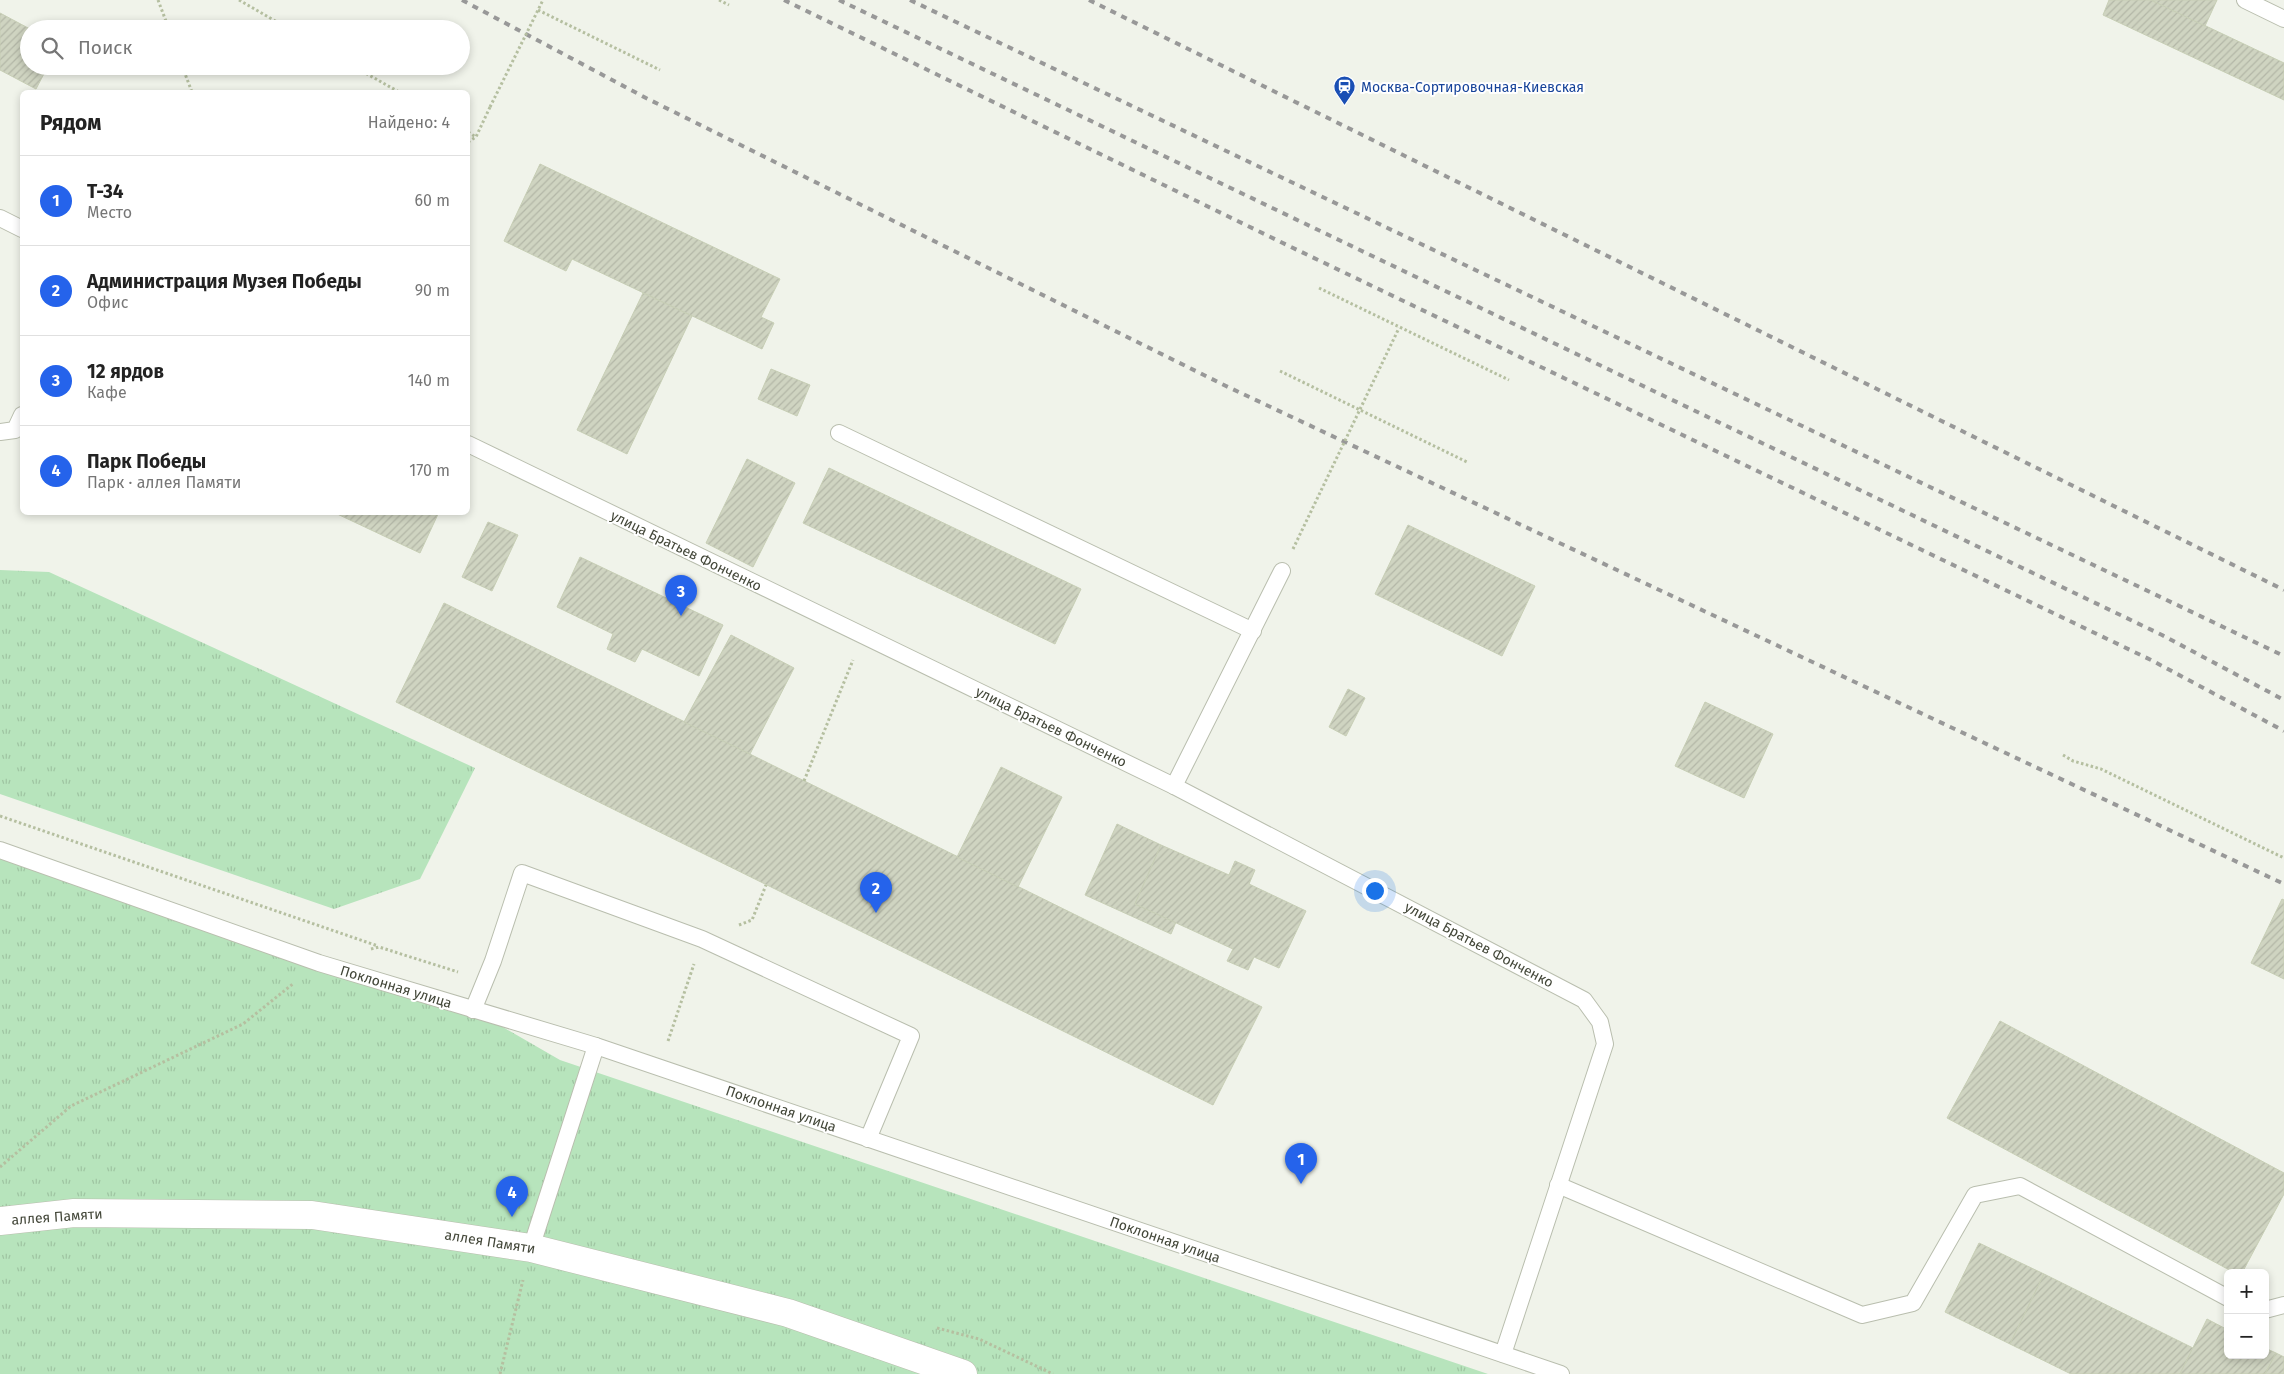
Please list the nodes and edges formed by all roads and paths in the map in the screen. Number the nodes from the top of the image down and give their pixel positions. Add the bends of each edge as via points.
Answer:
1 (158, 0) edge
2 (239, 0) edge
3 (543, 0) edge
4 (719, 0) edge
5 (2245, 0) edge
6 (729, 5) dead end
7 (538, 10) junction
8 (2284, 19) edge
9 (165, 20) edge
10 (273, 20) edge
11 (660, 70) dead end
12 (185, 75) edge
13 (369, 75) edge
14 (191, 90) edge
15 (395, 90) edge
16 (470, 133) edge
17 (476, 137) junction
18 (470, 141) edge
19 (0, 218) edge
20 (20, 227) edge
21 (1319, 288) dead end
22 (1399, 328) junction
23 (1280, 370) dead end
24 (1509, 380) dead end
25 (1360, 411) junction
26 (20, 419) edge
27 (0, 432) edge
28 (839, 433) dead end
29 (470, 445) edge
30 (1466, 462) dead end
31 (1292, 549) dead end
32 (1282, 571) dead end
33 (1252, 631) junction
34 (863, 636) junction
35 (2063, 755) dead end
36 (804, 781) dead end
37 (1174, 786) junction
38 (0, 816) edge
39 (0, 850) edge
40 (2284, 858) edge
41 (766, 885) dead end
42 (752, 920) dead end
43 (380, 946) junction
44 (319, 963) junction
45 (486, 980) junction
46 (473, 1010) junction
47 (596, 1046) junction
48 (868, 1139) junction
49 (0, 1167) edge
50 (1558, 1185) junction
51 (0, 1221) edge
52 (532, 1248) junction
53 (2224, 1296) edge
54 (2284, 1305) edge
55 (2269, 1309) edge
56 (1503, 1354) junction
57 (500, 1374) edge
58 (963, 1374) edge
59 (1561, 1374) edge

1 - 9 path
2 - 10 path
3 - 7 path, bridge
4 - 6 path
5 - 8 lane
7 - 11 path
7 - 17 path, bridge
12 - 14 path
13 - 15 path
16 - 17 path
17 - 18 path
19 - 20 lane
21 - 22 path
22 - 24 path
22 - 25 path, bridge
23 - 25 path
25 - 30 path
25 - 31 path, bridge
26 - 27 lane via 15,430
28 - 33 lane
29 - 34 lane, улица Братьев Фонченко
32 - 33 lane
33 - 37 lane
34 - 36 path
34 - 37 lane, улица Братьев Фонченко
35 - 40 path via 2101,769
37 - 50 lane, улица Братьев Фонченко via 1584,1000 1600,1022 1605,1044
38 - 43 path
39 - 44 lane, Поклонная улица
41 - 42 path
43 - 44 path
43 - 45 path
44 - 46 lane, Поклонная улица
44 - 49 path via 243,1024 72,1106
45 - 46 lane
45 - 48 lane via 522,873 702,939 911,1036
46 - 47 lane, Поклонная улица
47 - 48 lane, Поклонная улица
47 - 52 lane
48 - 56 lane, Поклонная улица
50 - 53 lane via 1862,1315 1913,1303 1974,1195 2020,1186
50 - 56 lane
51 - 52 street, аллея Памяти via 74,1212 312,1215
52 - 57 path
52 - 58 street, аллея Памяти via 788,1313
54 - 55 lane
56 - 59 lane, Поклонная улица

